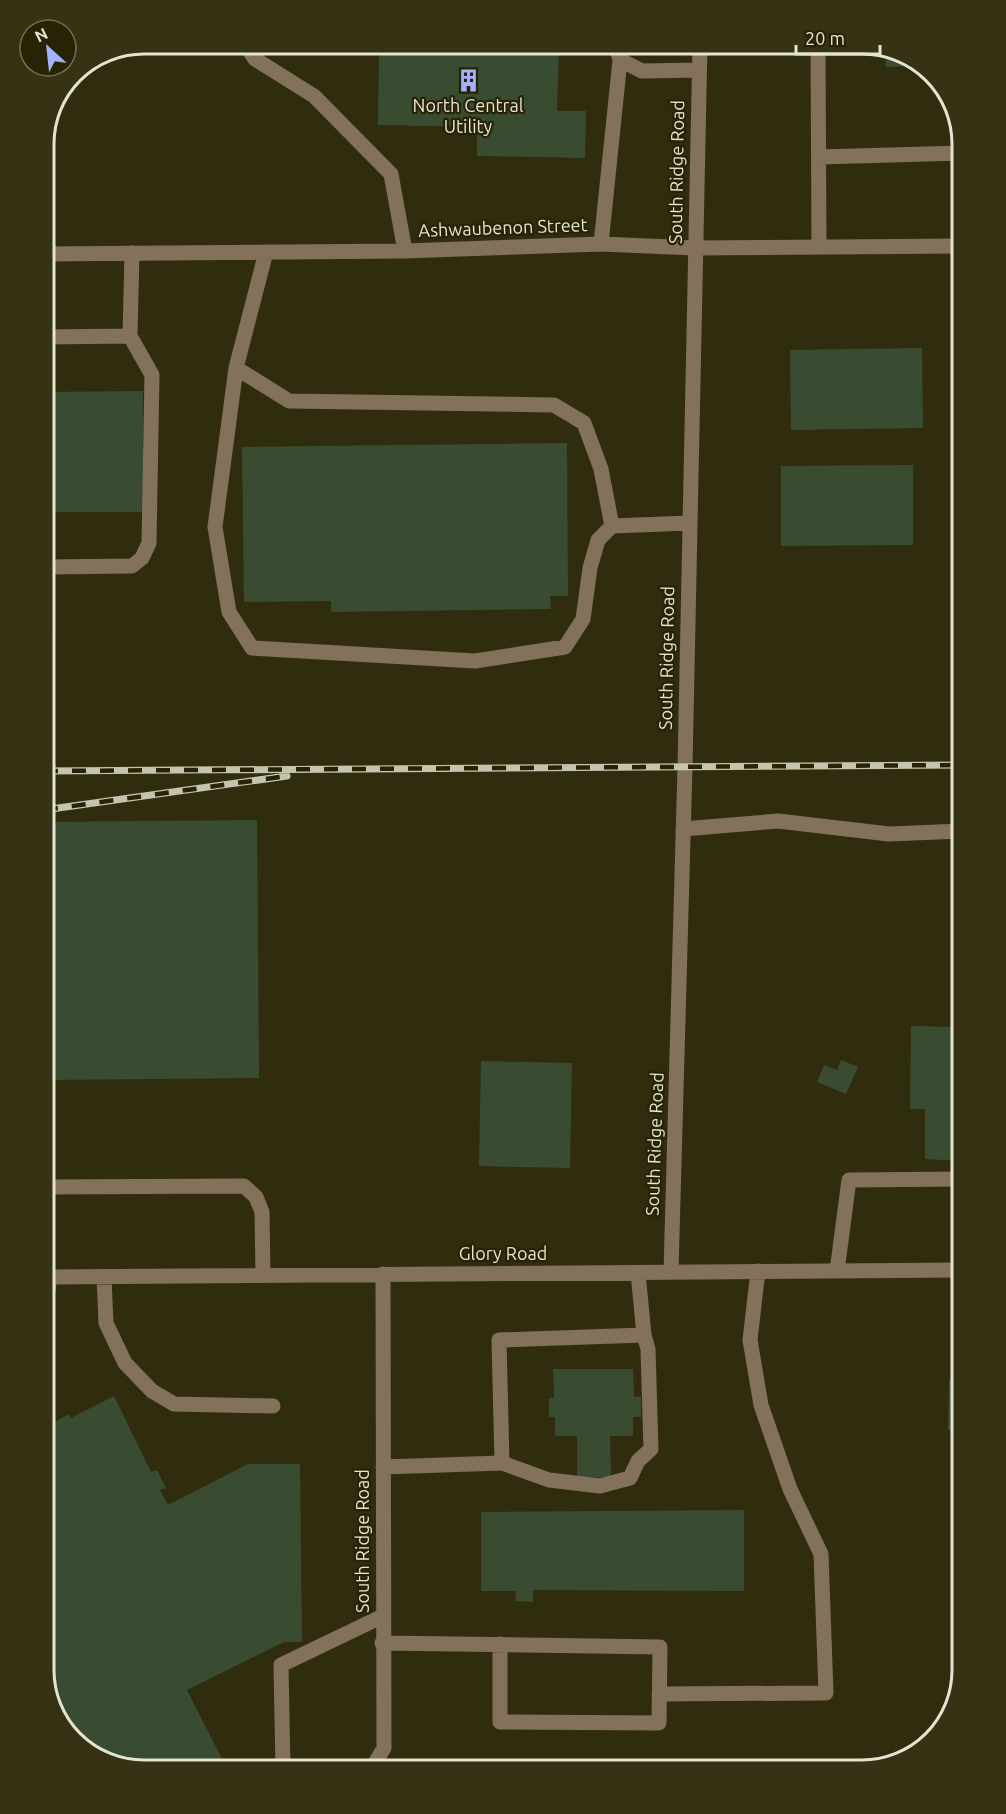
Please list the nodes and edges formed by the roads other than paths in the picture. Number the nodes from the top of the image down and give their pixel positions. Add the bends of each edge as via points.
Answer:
1 (252, 54) edge
2 (618, 54) edge
3 (619, 54) edge
4 (699, 54) edge
5 (818, 54) edge
6 (699, 70) junction
7 (952, 153) edge
8 (819, 157) junction
9 (601, 244) junction
10 (952, 246) edge
11 (819, 247) junction
12 (695, 248) junction
13 (405, 250) junction
14 (266, 252) junction
15 (132, 253) junction
16 (54, 254) edge
17 (130, 336) junction
18 (54, 337) edge
19 (236, 369) junction
20 (689, 524) junction
21 (612, 526) junction
22 (54, 567) edge
23 (683, 829) junction
24 (952, 831) edge
25 (952, 1179) edge
26 (54, 1186) edge
27 (952, 1270) edge
28 (758, 1271) junction
29 (837, 1271) junction
30 (671, 1272) junction
31 (638, 1273) junction
32 (263, 1275) junction
33 (383, 1275) junction
34 (54, 1277) edge
35 (104, 1277) junction
36 (644, 1335) junction
37 (273, 1406) dead end
38 (502, 1463) junction
39 (383, 1467) junction
40 (383, 1616) junction
41 (382, 1643) junction
42 (500, 1644) junction
43 (659, 1694) junction
44 (283, 1760) edge
45 (377, 1760) edge

1 - 13 street via 314,96 391,174
2 - 9 street
3 - 6 street via 642,71
4 - 6 street, South Ridge Road
5 - 8 street
6 - 12 street, South Ridge Road
7 - 8 street
8 - 11 street
9 - 12 street, Ashwaubenon Street
9 - 13 street, Ashwaubenon Street
10 - 11 street, Ashwaubenon Street
11 - 12 street, Ashwaubenon Street
12 - 20 street, South Ridge Road
13 - 14 street, Ashwaubenon Street
14 - 15 street, Ashwaubenon Street
14 - 19 street
15 - 16 street, Ashwaubenon Street
15 - 17 street
17 - 18 street
17 - 22 street via 152,375 149,543 142,558 132,566
19 - 21 street via 289,401 554,405 584,423 602,469
19 - 21 street via 215,526 229,612 252,648 475,661 565,647 583,619 598,540
20 - 21 street
20 - 23 street, South Ridge Road
23 - 24 street via 778,821 889,834
23 - 30 street, South Ridge Road
25 - 29 street via 849,1180
26 - 32 street via 244,1186 256,1197 262,1212
27 - 29 street, Glory Road
28 - 29 street, Glory Road
28 - 30 street, Glory Road
28 - 43 street via 750,1340 761,1405 790,1489 821,1554 826,1693
30 - 31 street, Glory Road
31 - 33 street, Glory Road
31 - 36 street
32 - 33 street, Glory Road
32 - 35 street, Glory Road
33 - 39 street, South Ridge Road
34 - 35 street, Glory Road
35 - 37 street via 106,1323 125,1363 152,1391 174,1404
36 - 38 street via 499,1340
36 - 38 street via 648,1349 651,1449 638,1461 630,1478 600,1486 549,1480
38 - 39 street
39 - 40 street, South Ridge Road
40 - 41 street, South Ridge Road
40 - 44 street via 281,1665
41 - 42 street
41 - 45 street, South Ridge Road via 384,1748
42 - 43 street via 660,1647
42 - 43 street via 500,1722 659,1723

